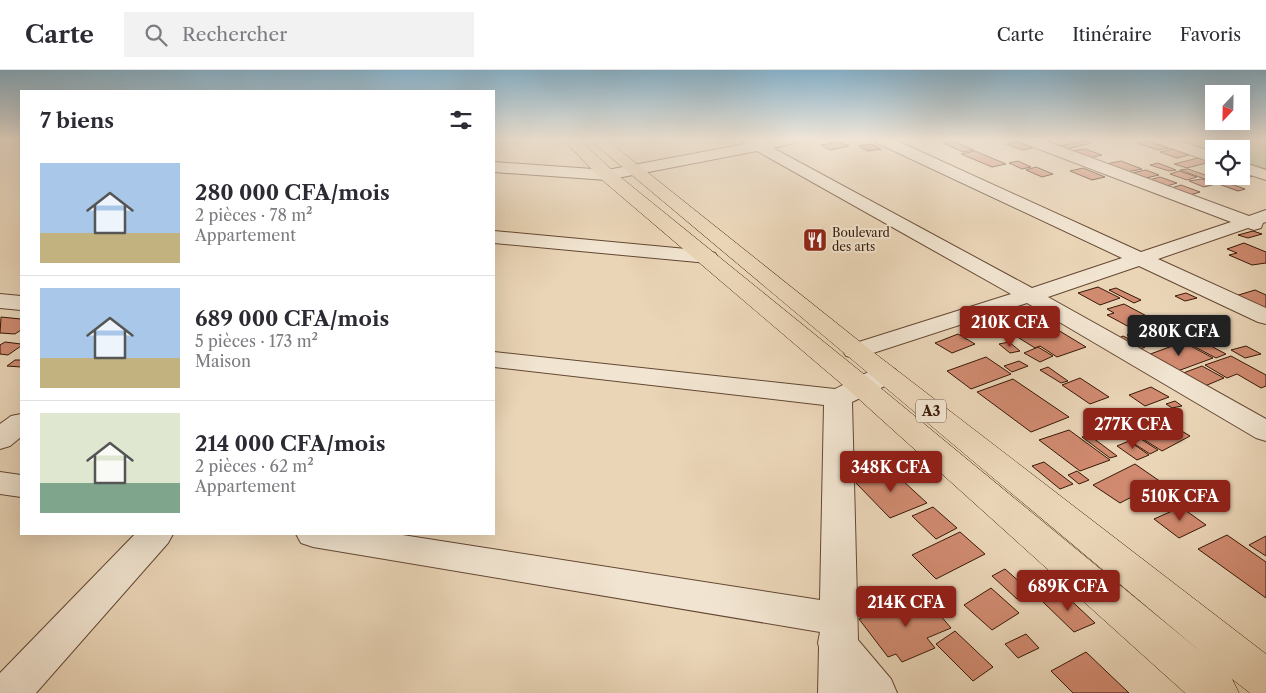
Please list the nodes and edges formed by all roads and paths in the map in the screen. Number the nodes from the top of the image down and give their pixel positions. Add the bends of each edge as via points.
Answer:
1 (538, 169) edge
2 (614, 169) edge
3 (617, 169) edge
4 (637, 169) edge
5 (800, 169) edge
6 (945, 169) edge
7 (1110, 169) edge
8 (1250, 170) edge
9 (620, 173) junction
10 (1266, 175) edge
11 (1260, 222) edge
12 (495, 237) edge
13 (708, 257) junction
14 (1138, 259) junction
15 (1030, 296) junction
16 (0, 300) edge
17 (20, 303) edge
18 (1266, 318) edge
19 (855, 351) junction
20 (495, 358) edge
21 (862, 386) junction
22 (20, 424) edge
23 (1266, 430) edge
24 (0, 439) edge
25 (0, 483) edge
26 (20, 486) edge
27 (155, 535) edge
28 (318, 535) edge
29 (838, 631) junction
30 (1266, 680) edge
31 (10, 693) edge
32 (839, 693) edge
33 (876, 693) edge
34 (1218, 693) edge

1 - 9 street
2 - 9 highway, A3
3 - 9 highway, A3
4 - 9 street
5 - 15 street
6 - 14 street
7 - 11 street
8 - 10 street
9 - 13 highway, A3
9 - 19 highway, A3
11 - 14 street
12 - 13 street
13 - 21 highway, A3
14 - 15 street
14 - 18 street
15 - 19 street
15 - 23 street
16 - 17 street
19 - 21 highway, A3
20 - 21 street
21 - 29 street
21 - 30 highway, A3
21 - 34 highway, A3
22 - 24 street
25 - 26 street
27 - 31 street
28 - 29 street
29 - 32 street
29 - 33 street

